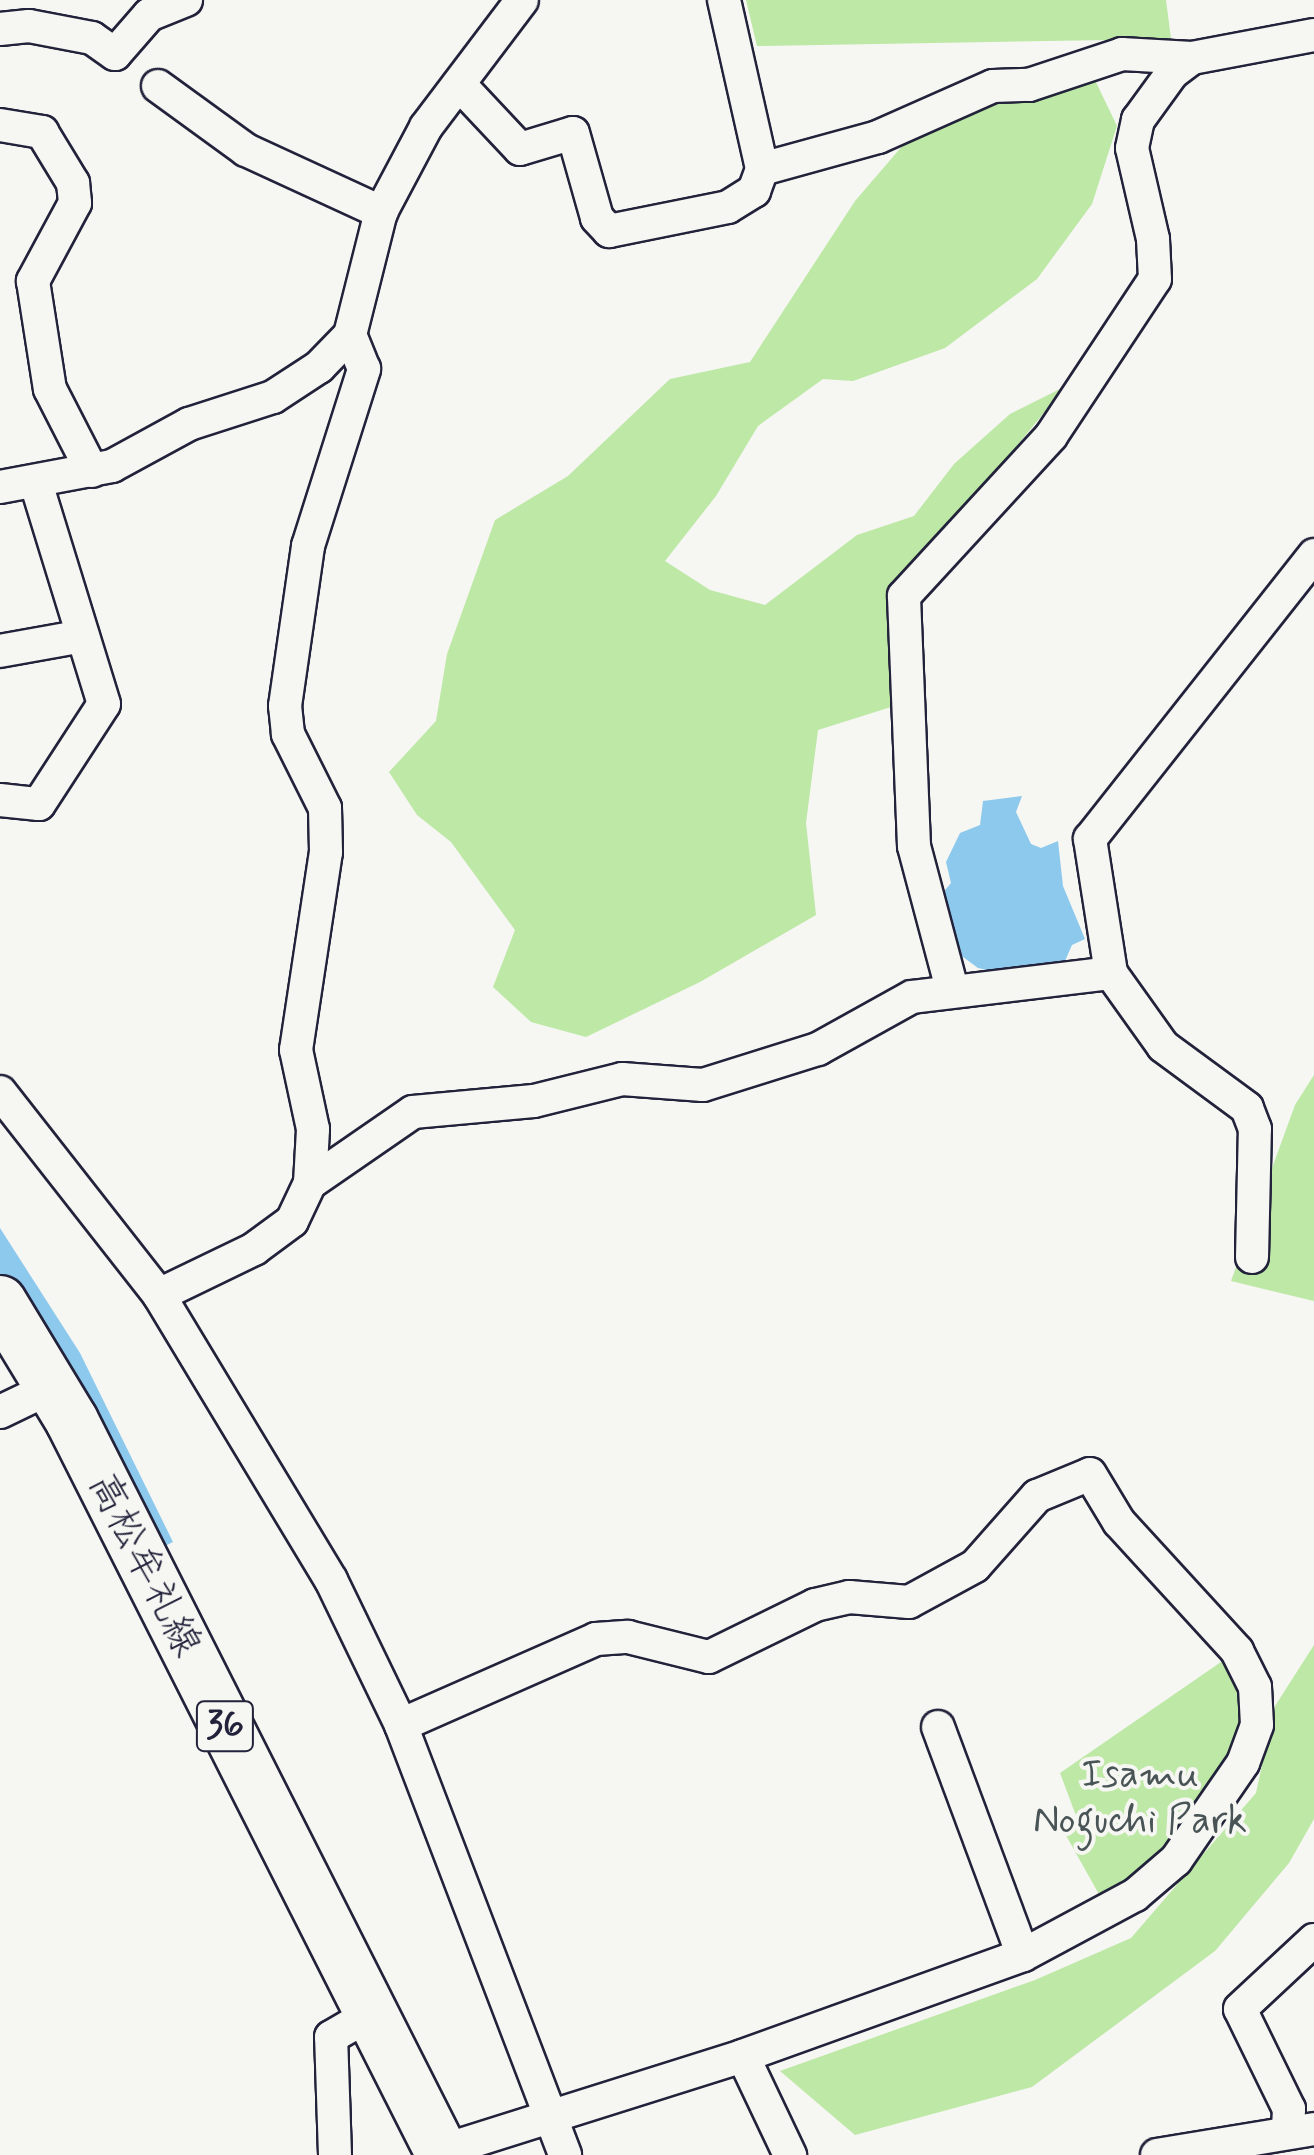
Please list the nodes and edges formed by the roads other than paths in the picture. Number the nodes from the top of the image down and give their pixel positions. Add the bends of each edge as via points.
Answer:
1 (186, 0) edge
2 (522, 0) edge
3 (724, 0) edge
4 (0, 29) edge
5 (1314, 35) edge
6 (1192, 58) junction
7 (459, 84) junction
8 (158, 86) dead end
9 (0, 125) edge
10 (762, 170) junction
11 (381, 212) junction
12 (350, 335) junction
13 (92, 471) junction
14 (36, 483) junction
15 (0, 487) edge
16 (1314, 556) edge
17 (83, 636) junction
18 (0, 651) edge
19 (0, 800) edge
20 (1112, 973) junction
21 (952, 989) junction
22 (0, 1092) edge
23 (310, 1183) junction
24 (1252, 1257) dead end
25 (159, 1295) junction
26 (0, 1302) edge
27 (52, 1387) junction
28 (0, 1412) edge
29 (401, 1726) junction
30 (938, 1726) dead end
31 (1314, 1940) edge
32 (1023, 1956) junction
33 (370, 2015) junction
34 (743, 2056) junction
35 (556, 2118) junction
36 (1301, 2128) edge
37 (442, 2153) edge
38 (335, 2155) edge
39 (565, 2155) edge
40 (790, 2155) edge
41 (1157, 2155) edge

1 - 4 street via 149,15 115,54 92,38 29,26
2 - 7 street
3 - 10 street
5 - 6 street
6 - 10 street via 1122,54 1029,84 993,86 878,138
6 - 21 street via 1138,120 1132,148 1155,279 1051,436 904,596 914,846
7 - 10 street via 520,149 573,133 597,218 609,231 728,207 754,191
7 - 11 street via 426,127
8 - 11 street via 246,150
9 - 13 street via 42,132 74,183 75,204 33,282 50,388
11 - 12 street
12 - 13 street via 319,367 273,397 189,424
12 - 23 street via 364,369 308,546 285,706 288,734 326,808 324,871 296,1050 312,1129
13 - 14 street
14 - 15 street
14 - 17 street
16 - 20 street via 1090,838
17 - 18 street
17 - 19 street via 104,704 39,804
20 - 21 street
20 - 24 street via 1162,1046 1247,1108 1256,1129
21 - 23 street via 876,1012 776,1066 704,1085 622,1079 534,1101 413,1112
22 - 25 street
23 - 25 street via 292,1221 254,1249
25 - 29 street via 332,1580
26 - 27 main road, 高松牟礼線 / 36
27 - 28 street
27 - 33 main road, 高松牟礼線 / 36
29 - 32 street via 596,1639 628,1637 709,1657 815,1605 848,1597 908,1602 944,1589 975,1566 1036,1496 1090,1474 1119,1522 1237,1651 1254,1687 1257,1724 1243,1763 1176,1860 1135,1896
29 - 35 street
30 - 32 street
31 - 36 street via 1240,2009
32 - 34 street
33 - 37 main road, 高松牟礼線 / 36
33 - 38 street via 331,2038
34 - 35 street
34 - 40 street
35 - 37 street
35 - 39 street
36 - 41 street

